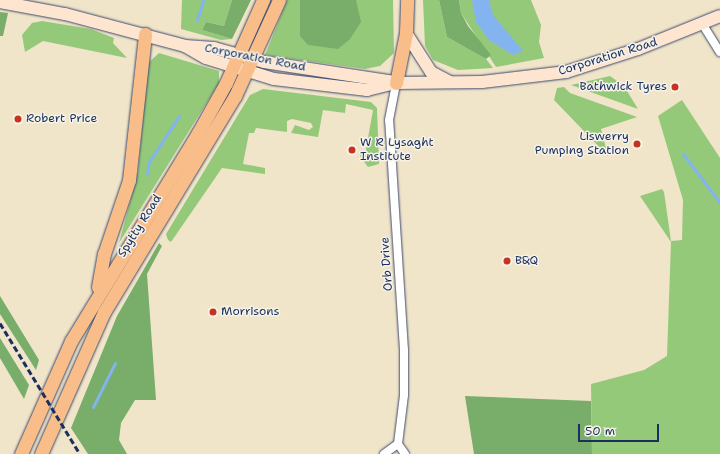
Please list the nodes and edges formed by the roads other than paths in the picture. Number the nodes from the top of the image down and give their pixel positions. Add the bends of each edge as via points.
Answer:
1 (264, 0) edge
2 (280, 0) edge
3 (407, 0) edge
4 (0, 2) edge
5 (720, 16) edge
6 (703, 25) junction
7 (406, 33) junction
8 (145, 34) junction
9 (185, 46) junction
10 (720, 52) edge
11 (239, 54) junction
12 (254, 59) junction
13 (233, 68) junction
14 (248, 72) junction
15 (396, 83) junction
16 (453, 84) junction
17 (97, 295) junction
18 (398, 444) junction
19 (21, 454) edge
20 (41, 454) edge
21 (384, 454) edge
22 (405, 454) edge

1 - 11 main road, Spytty Road
2 - 12 main road, Spytty Road
3 - 7 main road
4 - 8 street, Corporation Road
5 - 6 street, Corporation Road
6 - 10 street
6 - 16 street, Corporation Road via 614,58 557,73
7 - 15 main road
7 - 16 street via 431,72
8 - 9 street, Corporation Road
8 - 17 main road via 130,180 104,254
9 - 11 street, Corporation Road via 214,48
9 - 13 street, Corporation Road
11 - 12 street, Corporation Road
11 - 13 main road, Spytty Road
12 - 14 main road, Spytty Road
12 - 15 street, Corporation Road
13 - 14 street, Corporation Road
13 - 17 main road, Spytty Road via 198,133
14 - 15 street, Corporation Road via 291,82 367,90
14 - 20 main road, Spytty Road via 210,141 104,312
15 - 16 street, Corporation Road
15 - 18 street, Orb Drive via 389,120 404,350
17 - 19 main road, Spytty Road via 71,341
18 - 21 street
18 - 22 street

